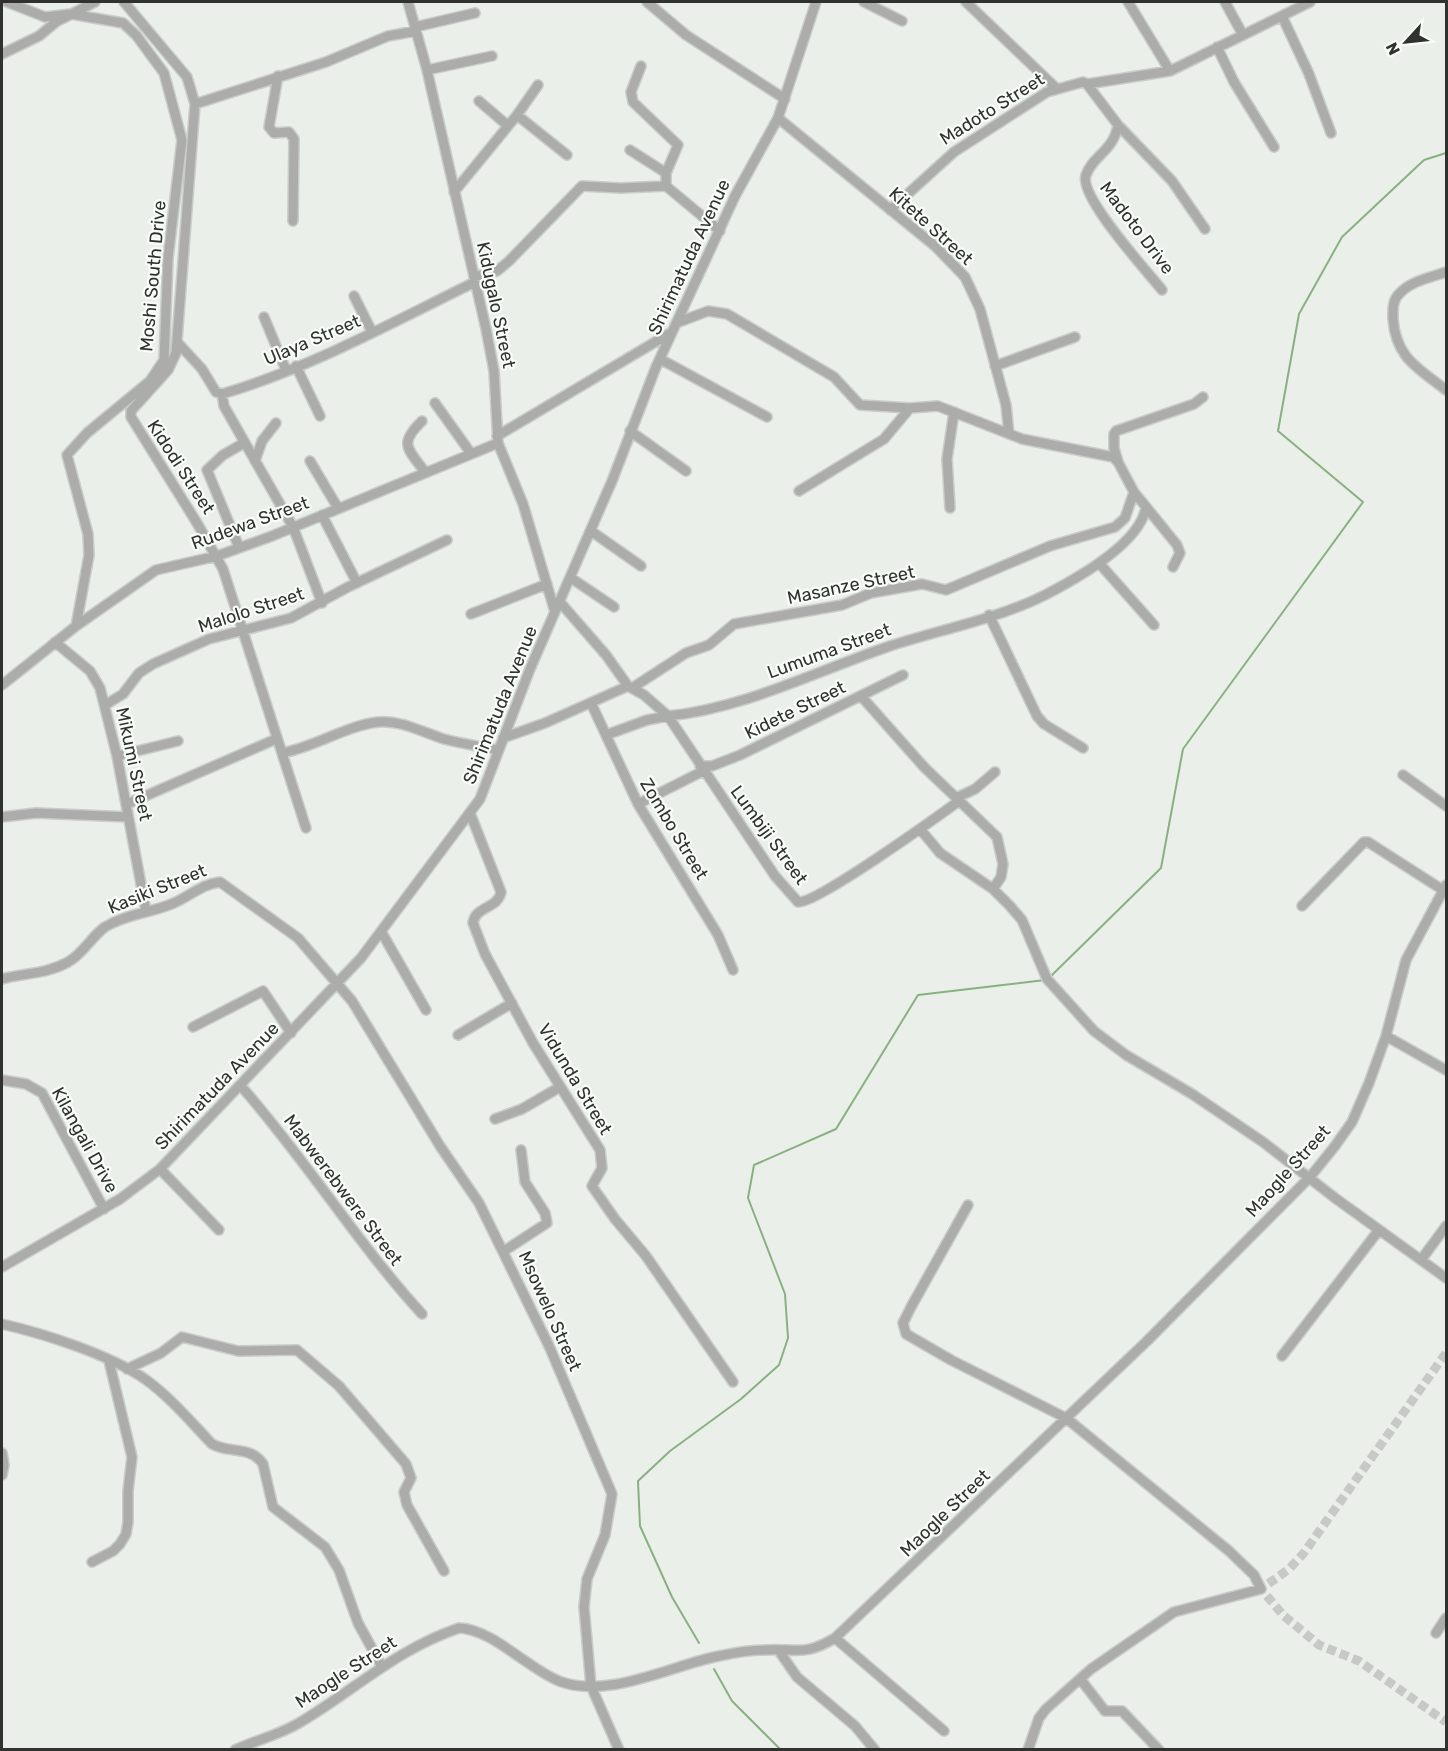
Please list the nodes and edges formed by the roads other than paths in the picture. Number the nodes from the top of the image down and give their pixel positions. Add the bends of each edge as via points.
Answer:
1 (6, 2) edge
2 (95, 2) edge
3 (124, 2) edge
4 (408, 2) edge
5 (647, 2) edge
6 (816, 2) edge
7 (864, 2) edge
8 (966, 2) edge
9 (1128, 2) edge
10 (1225, 2) edge
11 (1310, 2) edge
12 (475, 13) dead end
13 (71, 14) junction
14 (1282, 16) junction
15 (902, 21) dead end
16 (415, 29) junction
17 (1243, 35) junction
18 (1217, 47) junction
19 (2, 54) edge
20 (492, 56) dead end
21 (641, 66) dead end
22 (427, 70) junction
23 (1170, 71) junction
24 (278, 76) junction
25 (1087, 84) junction
26 (538, 85) dead end
27 (1056, 88) junction
28 (785, 99) junction
29 (479, 101) dead end
30 (195, 104) junction
31 (517, 114) junction
32 (777, 118) junction
33 (507, 125) junction
34 (1118, 125) junction
35 (1331, 133) dead end
36 (1274, 147) dead end
37 (630, 150) dead end
38 (567, 155) dead end
39 (666, 173) junction
40 (666, 186) junction
41 (454, 192) junction
42 (890, 210) junction
43 (293, 221) dead end
44 (1205, 229) dead end
45 (720, 231) junction
46 (1446, 272) edge
47 (475, 280) junction
48 (1162, 290) dead end
49 (354, 296) dead end
50 (264, 318) dead end
51 (679, 322) junction
52 (372, 332) junction
53 (672, 332) junction
54 (1075, 337) dead end
55 (178, 343) junction
56 (660, 359) junction
57 (296, 366) junction
58 (995, 366) junction
59 (286, 370) junction
60 (1446, 390) edge
61 (222, 394) junction
62 (1203, 397) dead end
63 (435, 403) dead end
64 (910, 408) junction
65 (954, 412) junction
66 (320, 416) dead end
67 (767, 417) dead end
68 (422, 421) dead end
69 (276, 423) dead end
70 (630, 431) junction
71 (1009, 434) junction
72 (497, 439) junction
73 (244, 443) junction
74 (470, 452) junction
75 (255, 461) junction
76 (310, 461) dead end
77 (1119, 462) junction
78 (686, 471) dead end
79 (425, 472) junction
80 (799, 491) dead end
81 (1134, 492) junction
82 (1146, 507) junction
83 (338, 508) junction
84 (950, 508) dead end
85 (322, 515) junction
86 (292, 527) junction
87 (591, 531) junction
88 (447, 540) dead end
89 (239, 547) junction
90 (217, 556) junction
91 (1099, 563) junction
92 (641, 566) dead end
93 (1173, 567) dead end
94 (571, 578) junction
95 (357, 583) junction
96 (547, 584) junction
97 (559, 601) junction
98 (322, 603) junction
99 (614, 607) dead end
100 (555, 612) junction
101 (471, 614) dead end
102 (989, 615) junction
103 (1154, 625) dead end
104 (76, 626) junction
105 (241, 629) junction
106 (55, 642) junction
107 (903, 675) dead end
108 (2, 685) edge
109 (630, 687) junction
110 (861, 696) junction
111 (591, 704) junction
112 (105, 705) junction
113 (668, 716) junction
114 (606, 735) junction
115 (503, 738) junction
116 (276, 739) junction
117 (178, 741) dead end
118 (1083, 748) dead end
119 (498, 750) junction
120 (282, 753) junction
121 (117, 756) junction
122 (701, 768) junction
123 (995, 772) dead end
124 (1403, 775) dead end
125 (957, 800) junction
126 (127, 804) junction
127 (638, 804) junction
128 (1446, 807) edge
129 (470, 813) junction
130 (2, 817) edge
131 (128, 817) junction
132 (306, 828) dead end
133 (920, 829) junction
134 (993, 889) junction
135 (1446, 889) edge
136 (1302, 906) dead end
137 (146, 911) junction
138 (382, 933) junction
139 (733, 970) dead end
140 (2, 979) edge
141 (339, 983) junction
142 (512, 1004) junction
143 (426, 1010) dead end
144 (193, 1027) dead end
145 (291, 1033) junction
146 (458, 1035) dead end
147 (1386, 1036) junction
148 (1446, 1071) edge
149 (2, 1080) edge
150 (240, 1085) junction
151 (560, 1087) junction
152 (495, 1119) dead end
153 (521, 1150) dead end
154 (159, 1169) junction
155 (1310, 1177) junction
156 (968, 1205) dead end
157 (104, 1209) junction
158 (1446, 1226) edge
159 (219, 1230) dead end
160 (1379, 1230) junction
161 (504, 1251) junction
162 (1421, 1260) junction
163 (2, 1267) edge
164 (1446, 1278) edge
165 (422, 1314) dead end
166 (2, 1324) edge
167 (1282, 1356) dead end
168 (109, 1361) junction
169 (127, 1369) junction
170 (733, 1382) dead end
171 (1066, 1418) junction
172 (2, 1453) edge
173 (2, 1475) edge
174 (92, 1562) dead end
175 (444, 1571) dead end
176 (1446, 1618) edge
177 (1436, 1633) dead end
178 (835, 1638) junction
179 (779, 1651) junction
180 (381, 1665) junction
181 (1081, 1680) junction
182 (591, 1686) junction
183 (944, 1731) dead end
184 (235, 1749) edge
185 (619, 1749) edge
186 (875, 1749) edge
187 (1028, 1749) edge
188 (1159, 1749) edge

1 - 13 street, Moshi South Drive via 45,17
2 - 13 street
3 - 30 street, Kidodi Street via 187,77
4 - 16 street, Kidugalo Street
5 - 28 street via 686,34
6 - 28 street, Shirimatuda Avenue
7 - 15 street
8 - 27 street
9 - 23 street
10 - 17 street
11 - 14 street
12 - 16 street
13 - 19 street
13 - 104 street, Moshi South Drive via 116,20 136,35 168,81 182,140 168,258 164,360 150,381 67,454 88,534 89,555
14 - 17 street
14 - 35 street
16 - 22 street, Kidugalo Street
16 - 24 street
17 - 18 street
18 - 23 street
18 - 36 street
20 - 22 street
21 - 39 street via 631,92 633,102 678,145
22 - 41 street, Kidugalo Street
23 - 25 street, Madoto Street
24 - 30 street
24 - 43 street via 269,127 274,132 289,132 294,139
25 - 27 street, Madoto Street via 1076,82
25 - 34 street
26 - 31 street
27 - 42 street, Madoto Street via 946,157
28 - 32 street, Shirimatuda Avenue
29 - 33 street
30 - 55 street, Kidodi Street
31 - 33 street
31 - 38 street
32 - 42 street, Kitete Street
32 - 45 street, Shirimatuda Avenue
33 - 41 street via 492,149
34 - 44 street via 1172,181
34 - 48 street, Madoto Drive via 1111,145 1089,168 1085,187
37 - 39 street
39 - 40 street
40 - 45 street
40 - 47 street, Ulaya Street via 582,186 503,266
41 - 47 street, Kidugalo Street
42 - 58 street, Kitete Street via 935,246 965,277 980,309
45 - 51 street, Shirimatuda Avenue
46 - 60 street via 1412,284 1400,292 1393,307 1402,354
47 - 52 street, Ulaya Street
47 - 72 street, Kidugalo Street via 494,371
49 - 52 street
50 - 59 street
51 - 53 street, Shirimatuda Avenue
51 - 64 street via 708,311 727,314 834,377 860,405
52 - 57 street, Ulaya Street
53 - 56 street, Shirimatuda Avenue
53 - 72 street, Rudewa Street
54 - 58 street
55 - 61 street via 196,361 216,392
55 - 90 street, Kidodi Street via 168,370 131,411 131,417
56 - 67 street
56 - 70 street, Shirimatuda Avenue
57 - 59 street, Ulaya Street
57 - 66 street
58 - 71 street, Kitete Street
59 - 61 street, Ulaya Street
61 - 73 street via 224,406
62 - 77 street via 1194,404 1116,431 1114,448
63 - 74 street
64 - 65 street via 938,406
64 - 80 street via 884,439
65 - 71 street
65 - 84 street via 947,459
68 - 79 street via 406,440 409,451
69 - 75 street via 262,441
70 - 78 street
70 - 87 street, Shirimatuda Avenue
71 - 77 street via 1104,454
72 - 74 street, Rudewa Street
72 - 96 street, Kidugalo Street via 523,504
73 - 75 street
73 - 89 street via 207,470
74 - 79 street, Rudewa Street
75 - 86 street
76 - 83 street
77 - 81 street
79 - 83 street, Rudewa Street
81 - 82 street
81 - 109 street, Masanze Street via 1125,518 1098,534 1050,546 946,590 922,584 871,593 842,605 734,624 709,645 686,653
82 - 91 street, Lumuma Street via 1134,529
82 - 93 street via 1177,545 1180,554
83 - 85 street, Rudewa Street
85 - 86 street, Rudewa Street
85 - 95 street
86 - 89 street, Rudewa Street
86 - 98 street
87 - 92 street
87 - 94 street, Shirimatuda Avenue
88 - 95 street, Malolo Street
89 - 90 street, Rudewa Street
90 - 104 street, Rudewa Street via 156,570
90 - 105 street, Kidodi Street
91 - 102 street, Lumuma Street via 1046,595
91 - 103 street
94 - 97 street, Shirimatuda Avenue
94 - 99 street
95 - 98 street, Malolo Street
96 - 100 street, Kidugalo Street
96 - 101 street
97 - 100 street, Shirimatuda Avenue
97 - 109 street
98 - 105 street, Malolo Street via 291,618
100 - 115 street, Shirimatuda Avenue
102 - 113 street, Lumuma Street via 729,704
102 - 118 street via 1037,716
104 - 106 street, Rudewa Street
105 - 112 street, Malolo Street via 153,664 139,673 123,694
105 - 116 street, Kidodi Street
106 - 108 street, Rudewa Street
106 - 112 street, Mikumi Street via 90,670
107 - 110 street, Kidete Street
109 - 111 street
109 - 113 street
110 - 122 street, Kidete Street via 740,755
110 - 125 street
111 - 114 street, Zombo Street
111 - 115 street
112 - 121 street, Mikumi Street
113 - 114 street, Lumuma Street
113 - 122 street, Lumbiji Street
114 - 127 street, Zombo Street
115 - 119 street, Shirimatuda Avenue
116 - 120 street, Kidodi Street
116 - 126 street
117 - 121 street
119 - 120 street via 446,739 399,723 380,722
119 - 129 street, Shirimatuda Avenue via 480,799
120 - 132 street, Kidodi Street
121 - 126 street, Mikumi Street
122 - 127 street, Kidete Street
122 - 133 street, Lumbiji Street via 798,902 811,899
123 - 125 street, Lumbiji Street
124 - 128 street
125 - 133 street, Lumbiji Street
125 - 134 street via 1001,844 1001,877
126 - 131 street, Mikumi Street
127 - 139 street, Zombo Street via 718,935
129 - 138 street, Shirimatuda Avenue
129 - 142 street, Vidunda Street via 501,892 496,903 479,911 473,923
130 - 131 street via 36,813
131 - 137 street, Mikumi Street
133 - 134 street via 940,853
134 - 155 street via 1022,920 1047,980 1094,1031 1222,1113
135 - 136 street via 1364,842
135 - 147 street, Maogle Street via 1406,960
137 - 140 street, Kasiki Street via 102,929 61,966
137 - 141 street, Kasiki Street via 173,903 212,883 226,884 298,938
138 - 141 street, Shirimatuda Avenue
138 - 143 street
141 - 145 street, Shirimatuda Avenue
141 - 161 street, Msowelo Street via 479,1203
142 - 146 street
142 - 151 street, Vidunda Street
144 - 145 street via 263,991
145 - 150 street, Shirimatuda Avenue
147 - 148 street
147 - 155 street, Maogle Street via 1352,1122
149 - 157 street, Kilangali Drive via 26,1084 42,1093
150 - 154 street, Shirimatuda Avenue
150 - 165 street, Mabwerebwere Street via 393,1283
151 - 152 street
151 - 170 street, Vidunda Street via 603,1158 593,1182 599,1199 646,1256
153 - 161 street via 525,1182 547,1223
154 - 157 street, Shirimatuda Avenue
154 - 159 street
155 - 160 street
155 - 171 street, Maogle Street
156 - 171 street via 911,1307 904,1330 941,1355
157 - 163 street, Shirimatuda Avenue
158 - 162 street
160 - 162 street
160 - 167 street
161 - 182 street, Msowelo Street via 612,1494 605,1535 586,1579 584,1617
162 - 164 street
166 - 168 street via 46,1336
168 - 169 street
168 - 174 street via 132,1457 128,1522 120,1544
169 - 175 street via 161,1353 182,1337 238,1351 297,1350 339,1386 406,1464 411,1478 404,1497
169 - 180 street via 159,1390 212,1444 220,1449 244,1450 259,1458 273,1507 325,1547
171 - 178 street, Maogle Street
171 - 181 street via 1229,1551 1254,1575 1261,1589 1174,1612
172 - 173 street
176 - 177 street
178 - 179 street, Maogle Street via 812,1650
178 - 183 street
179 - 182 street, Maogle Street via 765,1649 718,1656 654,1675
179 - 186 street via 798,1677 855,1726
180 - 182 street, Maogle Street via 444,1633 470,1628 558,1681
180 - 184 street, Maogle Street via 300,1722
181 - 187 street via 1039,1718
181 - 188 street via 1106,1711 1122,1711
182 - 185 street, Msowelo Street

